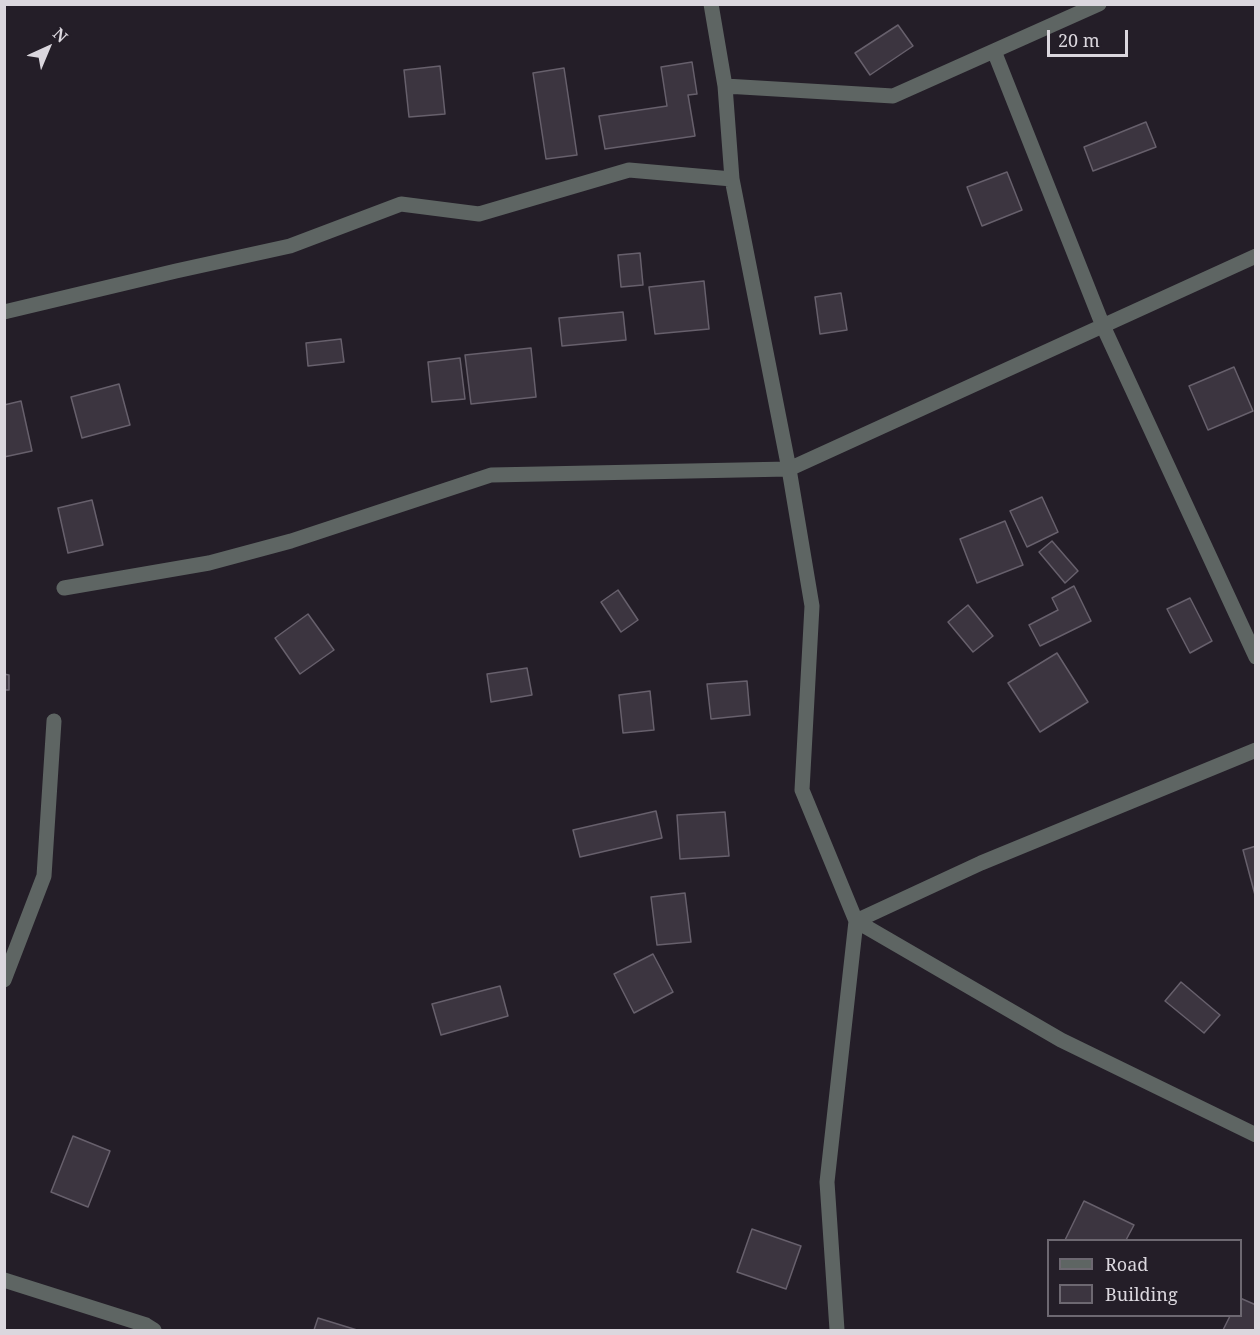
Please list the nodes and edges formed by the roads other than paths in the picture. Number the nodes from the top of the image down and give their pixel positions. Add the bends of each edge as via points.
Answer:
1 (711, 4) edge
2 (1099, 4) edge
3 (994, 51) junction
4 (725, 86) junction
5 (732, 180) junction
6 (1256, 256) edge
7 (4, 312) edge
8 (1103, 326) junction
9 (789, 469) junction
10 (64, 588) dead end
11 (1256, 657) edge
12 (54, 721) dead end
13 (1256, 750) edge
14 (856, 921) junction
15 (4, 980) edge
16 (1256, 1136) edge
17 (4, 1280) edge
18 (154, 1330) edge
19 (837, 1330) edge

1 - 4 street
2 - 3 street
3 - 4 street via 894,96
3 - 8 street
4 - 5 street
5 - 7 street via 630,170 479,214 401,204 290,246
5 - 9 street
6 - 8 street
8 - 9 street
8 - 11 street
9 - 10 street via 491,475 291,541 219,560
9 - 14 street via 812,606 802,790
12 - 15 street via 44,876
13 - 14 street via 981,863
14 - 16 street via 1061,1040
14 - 19 street via 827,1182
17 - 18 street

